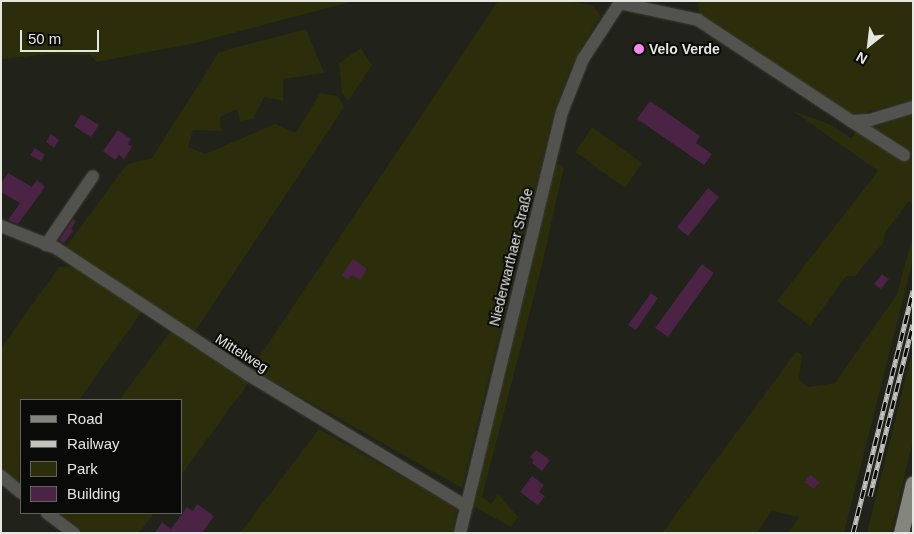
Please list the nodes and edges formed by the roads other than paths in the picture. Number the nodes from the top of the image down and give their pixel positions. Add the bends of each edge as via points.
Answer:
1 (620, 2) edge
2 (913, 107) edge
3 (851, 121) junction
4 (904, 155) dead end
5 (93, 176) dead end
6 (1, 226) edge
7 (46, 245) junction
8 (1, 476) edge
9 (913, 483) edge
10 (20, 492) edge
11 (466, 506) junction
12 (49, 514) edge
13 (74, 533) edge
14 (460, 533) edge
15 (900, 533) edge

1 - 3 street via 698,20
1 - 11 street, Niederwarthaer Straße via 583,59 562,112
2 - 3 street via 870,120
3 - 4 street
5 - 7 street
6 - 7 street, Mittelweg
7 - 11 street, Mittelweg via 247,374
8 - 10 street
9 - 15 main road
11 - 14 street, Niederwarthaer Straße
12 - 13 street

